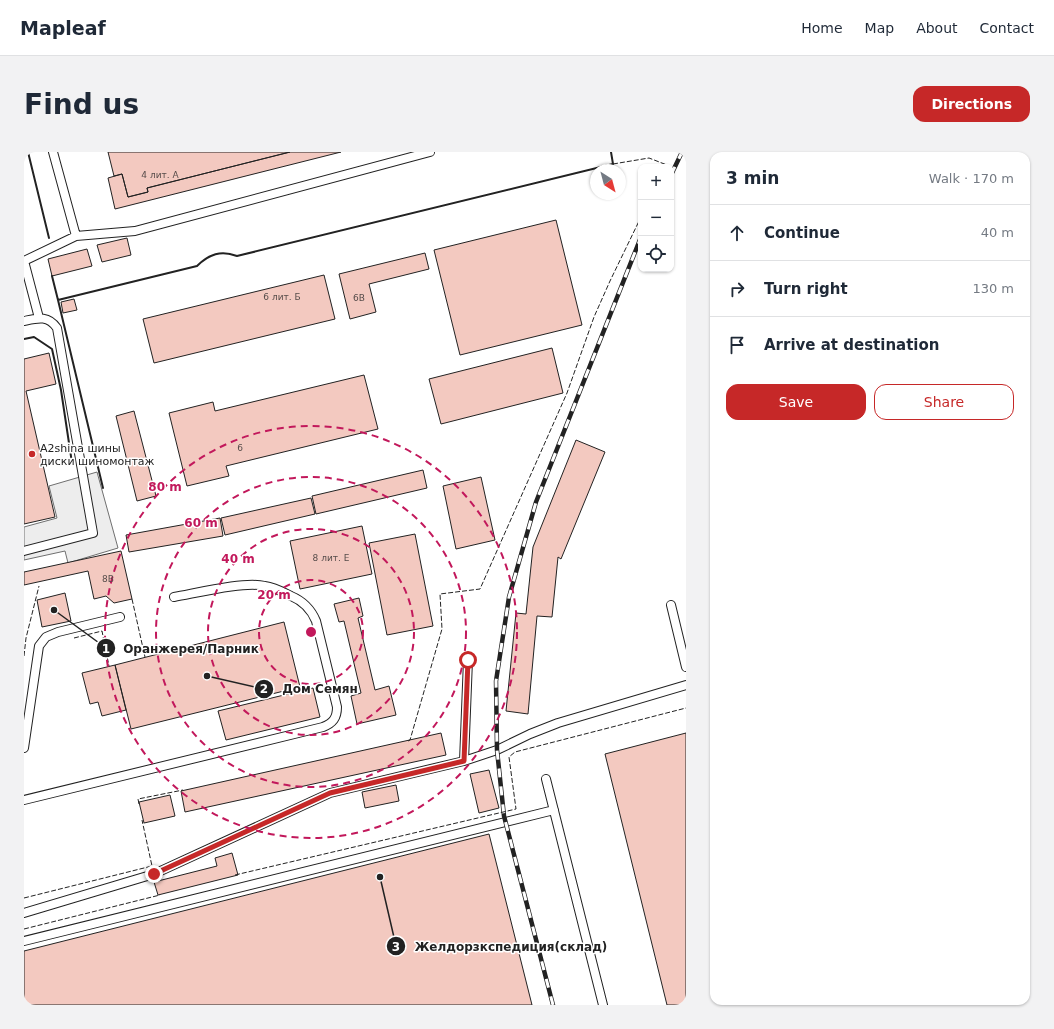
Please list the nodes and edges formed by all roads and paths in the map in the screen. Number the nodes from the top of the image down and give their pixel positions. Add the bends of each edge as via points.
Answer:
1 (53, 152) edge
2 (430, 152) edge
3 (76, 236) junction
4 (39, 318) junction
5 (24, 322) edge
6 (24, 551) edge
7 (174, 597) dead end
8 (671, 605) dead end
9 (120, 616) dead end
10 (468, 660) dead end
11 (686, 668) edge
12 (686, 685) edge
13 (24, 748) edge
14 (464, 761) junction
15 (546, 779) dead end
16 (24, 800) edge
17 (554, 810) junction
18 (24, 913) edge
19 (24, 941) edge
20 (603, 1005) edge

1 - 3 lane
2 - 3 lane via 135,231
3 - 4 lane via 24,261
4 - 5 lane
4 - 6 lane via 47,318 57,328 93,533
7 - 16 lane via 248,585 265,585 302,602 313,613 316,621 337,707 334,720 322,727
8 - 11 lane
9 - 13 lane via 58,632 46,637 39,646
10 - 14 lane
12 - 14 lane via 558,724
14 - 18 lane via 330,793 154,874
15 - 17 lane
17 - 19 lane
17 - 20 lane

